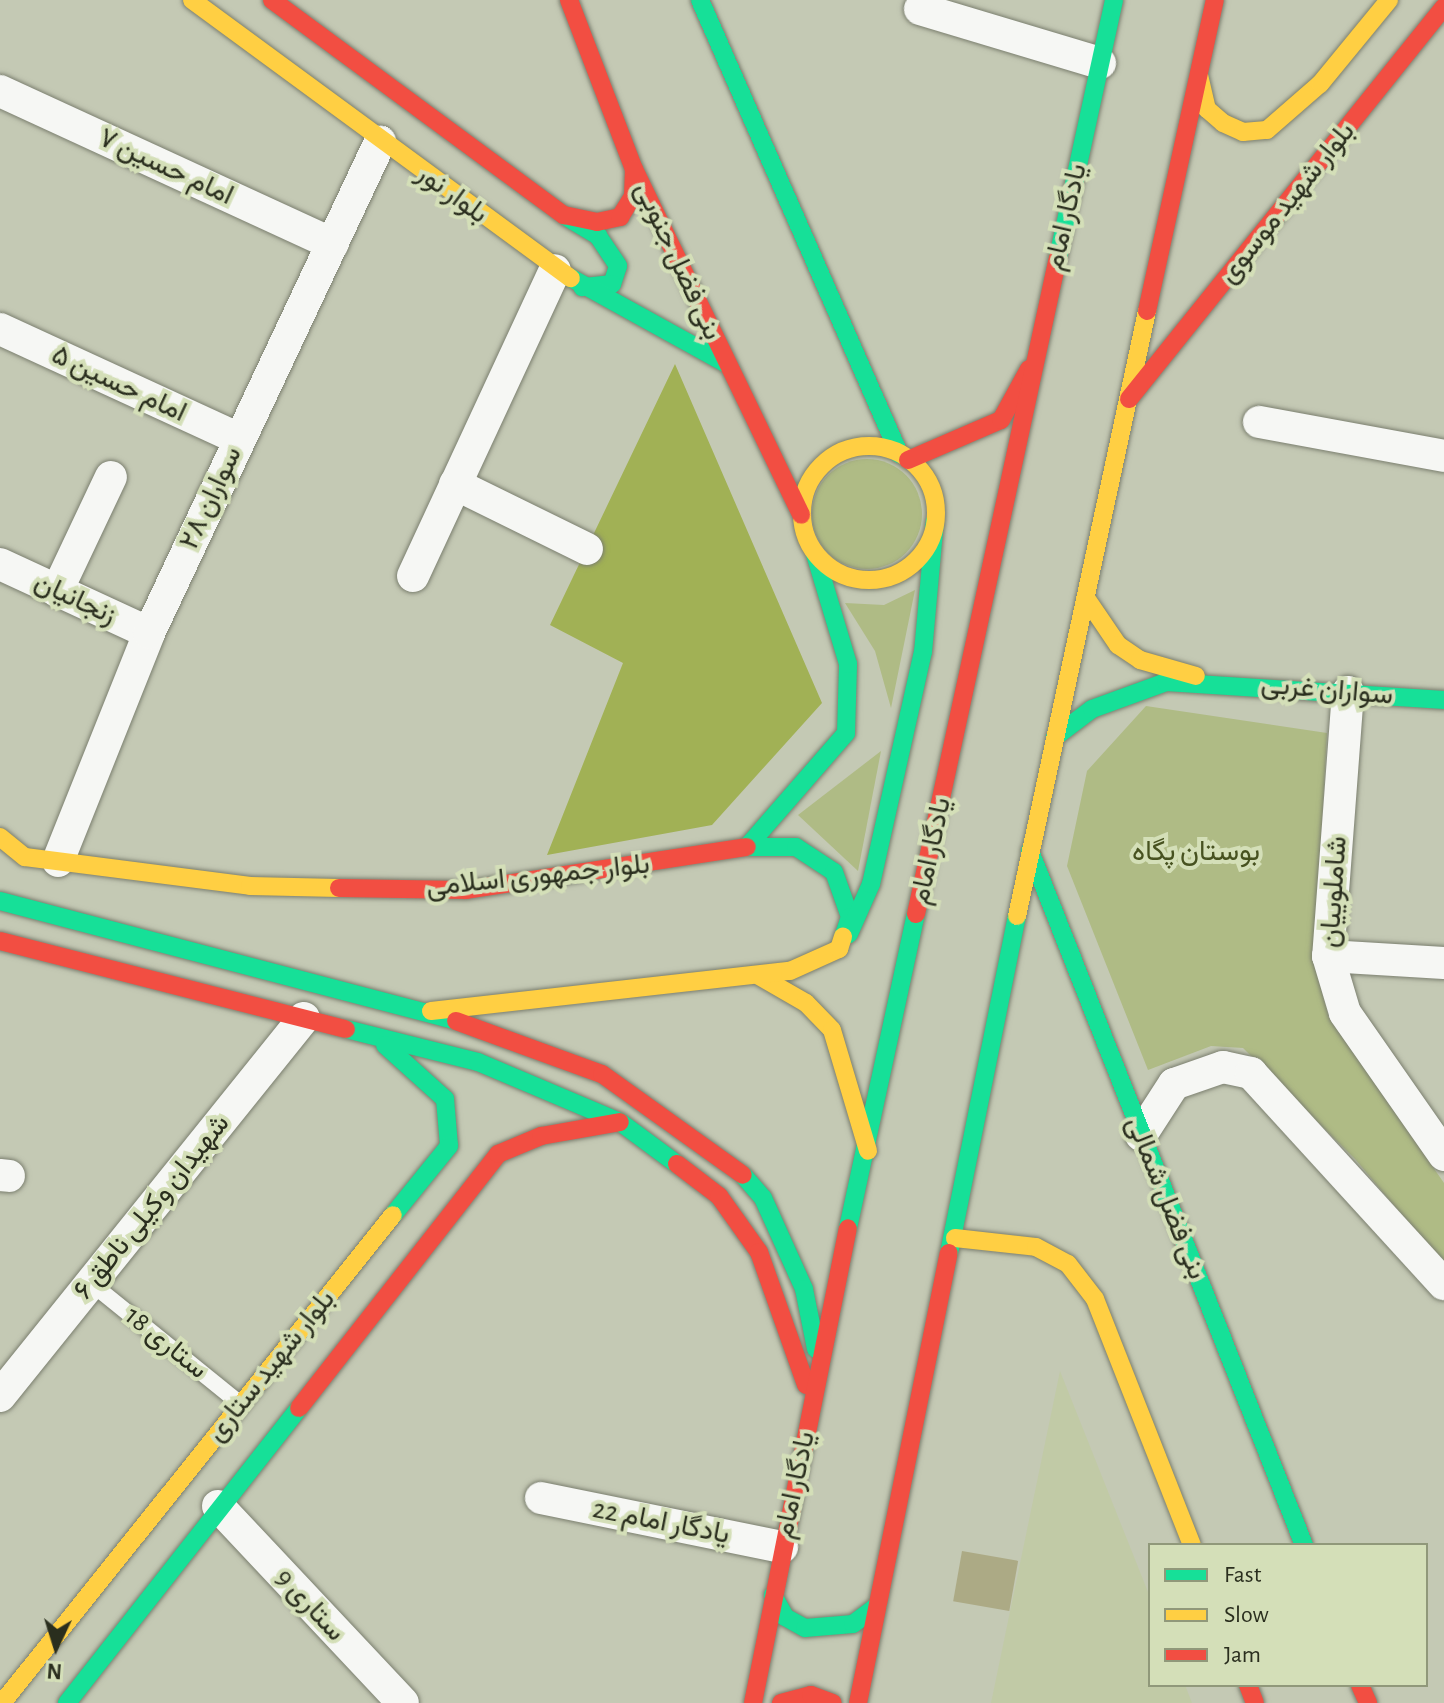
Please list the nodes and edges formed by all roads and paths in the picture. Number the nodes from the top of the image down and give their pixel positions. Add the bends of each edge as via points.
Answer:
1 (192, 0) edge
2 (272, 0) edge
3 (569, 0) edge
4 (700, 0) edge
5 (1114, 0) edge
6 (1215, 0) edge
7 (1389, 0) edge
8 (1444, 7) edge
9 (920, 9) dead end
10 (1100, 63) junction
11 (1199, 75) junction
12 (0, 91) edge
13 (380, 142) junction
14 (634, 169) junction
15 (564, 215) junction
16 (332, 244) junction
17 (555, 270) junction
18 (582, 287) junction
19 (0, 329) edge
20 (1034, 360) junction
21 (727, 364) junction
22 (1129, 399) junction
23 (1259, 422) dead end
24 (239, 439) junction
25 (1444, 456) edge
26 (904, 457) junction
27 (111, 477) dead end
28 (455, 484) junction
29 (801, 515) junction
30 (935, 521) junction
31 (587, 549) dead end
32 (815, 554) junction
33 (0, 564) edge
34 (413, 576) dead end
35 (57, 591) junction
36 (1086, 598) junction
37 (149, 633) junction
38 (1209, 679) junction
39 (1348, 692) junction
40 (1444, 700) edge
41 (1055, 737) junction
42 (0, 837) edge
43 (747, 847) junction
44 (1030, 851) junction
45 (58, 861) junction
46 (0, 901) edge
47 (848, 936) junction
48 (0, 941) edge
49 (1328, 956) junction
50 (1444, 963) edge
51 (759, 976) junction
52 (418, 1011) junction
53 (304, 1018) junction
54 (370, 1034) junction
55 (620, 1122) junction
56 (490, 1127) dead end
57 (463, 1128) dead end
58 (1141, 1135) junction
59 (449, 1146) junction
60 (868, 1152) junction
61 (498, 1154) junction
62 (1444, 1155) edge
63 (955, 1238) junction
64 (91, 1283) junction
65 (1444, 1284) edge
66 (819, 1363) junction
67 (0, 1396) edge
68 (240, 1403) junction
69 (812, 1407) junction
70 (541, 1498) dead end
71 (218, 1506) junction
72 (1191, 1543) edge
73 (1303, 1543) edge
74 (782, 1547) junction
75 (773, 1595) junction
76 (878, 1605) junction
77 (2, 1703) edge
78 (67, 1703) edge
79 (403, 1703) edge
80 (753, 1703) edge
81 (781, 1703) edge
82 (833, 1703) edge
83 (858, 1703) edge

1 - 13 main road, بلوار نور
2 - 15 main road, بلوار نور
3 - 14 main road, بنی فضل جنوبی
4 - 26 main road
5 - 10 main road, یادگار امام
6 - 11 main road
7 - 11 main road, بلوار شهید موسوی via 1320,84 1267,130 1243,132 1223,123 1207,109
8 - 22 main road, بلوار شهید موسوی
9 - 10 street
10 - 20 main road, یادگار امام
11 - 22 main road
12 - 16 street, امام حسین ۷
13 - 16 street, سواران ۲۸
13 - 17 main road, بلوار نور
14 - 15 main road, بلوار نور via 633,196 620,217 597,222
14 - 21 main road, بنی فضل جنوبی
15 - 18 main road via 598,236 618,266 612,284
16 - 24 street, سواران ۲۸
17 - 18 main road, بلوار نور
17 - 28 street
18 - 21 main road, بلوار نور
19 - 24 street, امام حسین ۵
20 - 26 main road via 1001,420
20 - 60 main road, یادگار امام
21 - 29 main road, بنی فضل جنوبی
22 - 36 main road
23 - 25 street
24 - 37 street, سواران ۲۸
26 - 29 main road via 855,448 833,457 815,472
26 - 30 main road via 928,482
27 - 35 street
28 - 31 street
28 - 34 street
29 - 32 main road
30 - 32 main road via 915,561 875,580 842,574
30 - 47 main road via 923,652 871,884
32 - 43 main road via 848,664 846,733
33 - 35 street, زنجانیان
35 - 37 street, زنجانیان
36 - 38 main road via 1118,645 1140,660
36 - 41 main road
37 - 45 street, سواران ۲۸
38 - 39 main road, سواران غربی
38 - 41 main road via 1132,691
39 - 40 main road, سواران غربی
39 - 49 street, شاملوییان
41 - 44 main road
42 - 45 main road, بلوار جمهوری اسلامی via 25,857
43 - 45 main road, بلوار جمهوری اسلامی via 466,890 250,886
43 - 47 main road, بلوار جمهوری اسلامی via 796,847 834,872 847,900
44 - 58 main road, بنی فضل شمالی
44 - 63 main road
46 - 52 main road
47 - 51 main road via 827,958
48 - 53 main road
49 - 50 street
49 - 62 street, شاملوییان via 1345,1013
51 - 52 main road
51 - 60 main road via 806,1003 832,1030
52 - 66 main road via 516,1037 602,1074 729,1159 763,1198 787,1244
53 - 54 main road
53 - 64 street, شهیدان وکیلی ناطق ۶
54 - 55 main road via 478,1062
54 - 59 main road via 414,1064 445,1099
55 - 61 main road, بلوار شهید ستاری via 541,1136
55 - 69 main road via 719,1196 759,1252
56 - 61 main road
57 - 59 main road, بلوار شهید ستاری
58 - 65 street via 1174,1084 1223,1067 1251,1073
58 - 73 main road, بنی فضل شمالی
59 - 68 main road, بلوار شهید ستاری
60 - 66 main road, یادگار امام
61 - 71 main road, بلوار شهید ستاری
63 - 72 main road via 1036,1247 1068,1264 1095,1299
63 - 76 main road
64 - 67 street, شهیدان وکیلی ناطق ۶
64 - 68 lane, ستاری 18
66 - 69 main road, یادگار امام
68 - 77 main road, بلوار شهید ستاری via 15,1673
69 - 74 main road, یادگار امام
70 - 74 street, یادگار امام 22
71 - 78 main road, بلوار شهید ستاری
71 - 79 street, ستاری 9
74 - 75 main road, یادگار امام
75 - 76 main road via 785,1617 805,1628 853,1624
75 - 80 main road, یادگار امام
76 - 83 main road
81 - 82 main road via 811,1695

